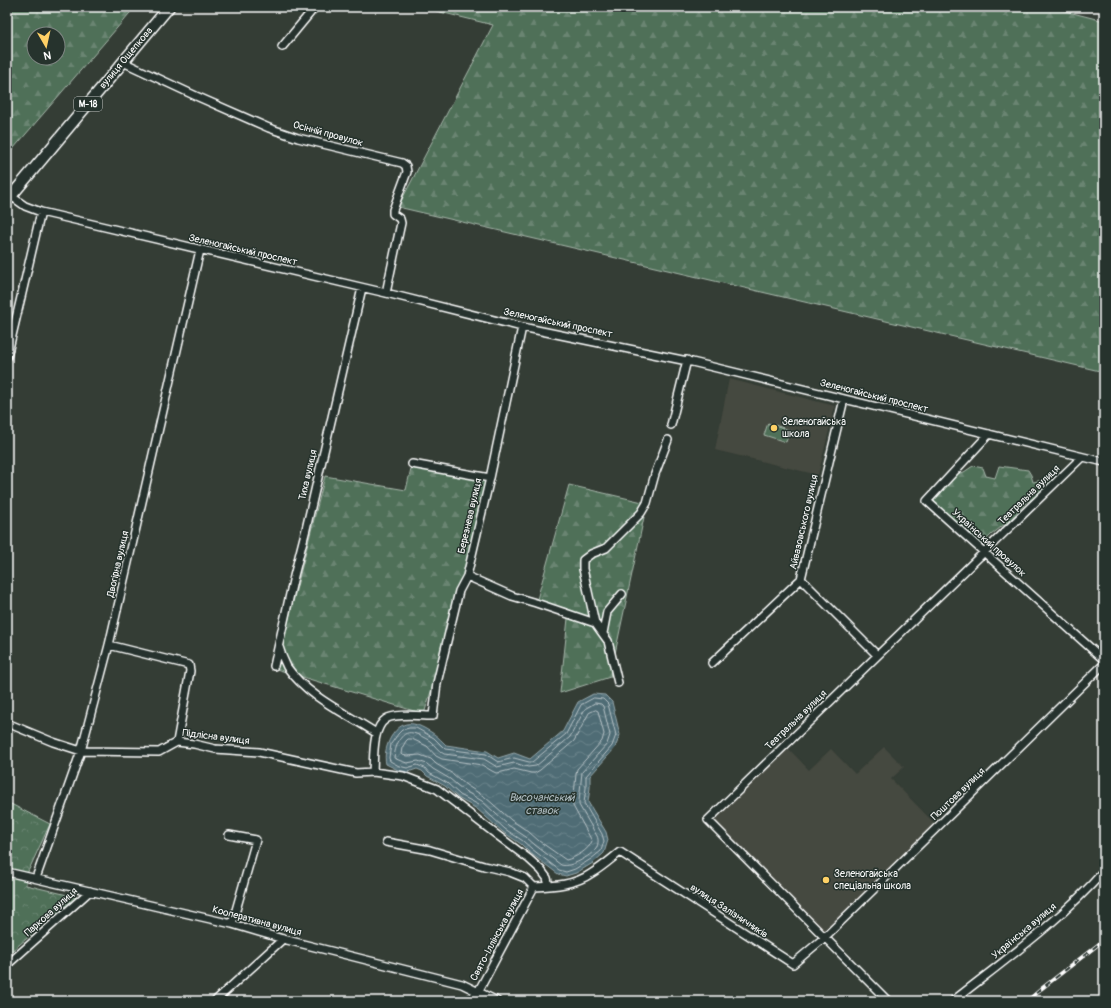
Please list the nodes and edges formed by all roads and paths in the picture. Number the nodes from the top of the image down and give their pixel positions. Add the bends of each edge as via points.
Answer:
1 (169, 7) edge
2 (316, 7) edge
3 (282, 47) dead end
4 (123, 62) junction
5 (9, 199) edge
6 (41, 212) junction
7 (200, 250) junction
8 (362, 288) junction
9 (386, 293) junction
10 (522, 327) junction
11 (7, 357) edge
12 (687, 360) junction
13 (844, 399) junction
14 (671, 425) dead end
15 (989, 434) junction
16 (668, 440) dead end
17 (1082, 457) junction
18 (1104, 462) edge
19 (412, 464) dead end
20 (490, 478) junction
21 (984, 552) junction
22 (467, 576) junction
23 (801, 579) junction
24 (622, 594) dead end
25 (595, 623) junction
26 (603, 633) junction
27 (110, 645) junction
28 (279, 647) junction
29 (877, 656) junction
30 (1104, 660) edge
31 (712, 663) dead end
32 (1104, 664) edge
33 (274, 666) dead end
34 (618, 683) dead end
35 (7, 724) edge
36 (376, 733) junction
37 (177, 742) junction
38 (81, 751) junction
39 (373, 772) junction
40 (229, 835) dead end
41 (386, 842) dead end
42 (1104, 871) edge
43 (7, 872) edge
44 (36, 878) junction
45 (549, 886) junction
46 (534, 887) junction
47 (90, 891) junction
48 (232, 924) junction
49 (825, 937) junction
50 (283, 939) junction
51 (7, 964) edge
52 (478, 992) junction
53 (215, 1001) edge
54 (468, 1001) edge
55 (497, 1001) edge
56 (888, 1001) edge
57 (953, 1001) edge

1 - 4 highway, вулиця Ощепкова / М-18
2 - 3 street
4 - 5 highway, вулиця Ощепкова / М-18
4 - 9 street, Осінній провулок via 269,128 406,166 407,172 393,210 393,214 401,223
5 - 6 street, Зеленогайський проспект
6 - 7 street, Зеленогайський проспект
6 - 11 street
7 - 8 street, Зеленогайський проспект
7 - 27 street, Двогірна вулиця
8 - 9 street, Зеленогайський проспект
8 - 28 street, Тиха вулиця
9 - 10 street, Зеленогайський проспект
10 - 12 street, Зеленогайський проспект
10 - 20 street, Березнева вулиця
12 - 13 street, Зеленогайський проспект
12 - 14 street
13 - 15 street, Зеленогайський проспект
13 - 23 street, Айвазовського вулиця
15 - 17 street, Зеленогайський проспект
15 - 21 street, Український провулок via 927,501
16 - 25 street via 642,513 606,548 583,560
17 - 18 street, Зеленогайський проспект
17 - 21 street, Театральна вулиця
19 - 20 street
20 - 22 street, Березнева вулиця
21 - 29 street, Театральна вулиця
21 - 30 street, Український провулок
22 - 25 street via 512,596
22 - 36 street, Березнева вулиця via 459,591 437,682 433,716 386,718
23 - 29 street
23 - 31 street, Айвазовського вулиця
24 - 26 street via 607,612
25 - 26 street
26 - 34 street via 608,641
27 - 37 street via 189,665
27 - 38 street, Двогірна вулиця
28 - 33 street, Тиха вулиця
28 - 36 street via 287,666 298,680 330,705
29 - 49 street, Театральна вулиця via 708,820
32 - 49 street, Поштова вулиця
35 - 38 street, Підлісна вулиця
36 - 39 street
37 - 38 street, Підлісна вулиця via 159,752
37 - 39 street, Підлісна вулиця via 215,749 259,752 356,774
38 - 44 street, Двогірна вулиця
39 - 45 street, Підлісна вулиця via 403,776 437,789 529,859 541,870
40 - 48 street via 256,840
41 - 46 street via 430,850 510,872 525,878
42 - 57 street, Українська вулиця via 1039,934
43 - 44 street, Кооперативна вулиця
44 - 47 street, Кооперативна вулиця
45 - 46 street
45 - 49 street, вулиця Залізничників via 572,882 591,874 620,852 793,964
46 - 52 street, Свято-Іллінська вулиця
47 - 48 street, Кооперативна вулиця
47 - 51 street, Паркова вулиця
48 - 50 street, Кооперативна вулиця
49 - 56 street, Театральна вулиця
50 - 52 street, Кооперативна вулиця via 462,984
50 - 53 street
52 - 54 street, Свято-Іллінська вулиця
52 - 55 street, Кооперативна вулиця

